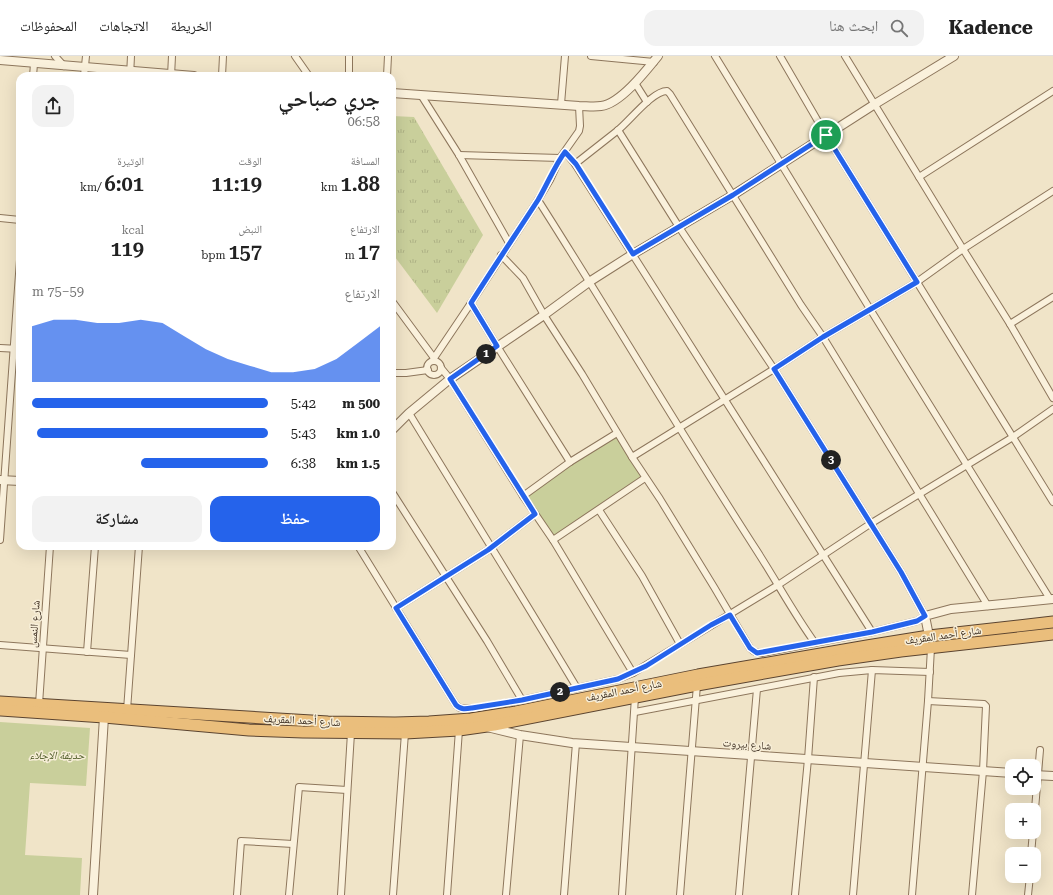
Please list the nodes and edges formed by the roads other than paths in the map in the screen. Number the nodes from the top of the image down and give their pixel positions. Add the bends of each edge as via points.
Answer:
1 (55, 56) edge
2 (86, 56) edge
3 (132, 56) edge
4 (172, 56) edge
5 (222, 56) edge
6 (295, 56) edge
7 (349, 56) edge
8 (388, 56) edge
9 (565, 56) edge
10 (591, 56) edge
11 (715, 56) edge
12 (780, 56) edge
13 (845, 56) edge
14 (954, 56) edge
15 (656, 59) edge
16 (0, 60) edge
17 (34, 64) junction
18 (64, 66) junction
19 (34, 72) edge
20 (84, 72) edge
21 (130, 72) edge
22 (171, 72) edge
23 (222, 72) edge
24 (306, 72) edge
25 (349, 72) edge
26 (387, 72) edge
27 (635, 83) junction
28 (1053, 91) edge
29 (396, 93) edge
30 (421, 95) junction
31 (647, 102) junction
32 (562, 104) junction
33 (875, 104) junction
34 (579, 106) junction
35 (618, 130) junction
36 (826, 135) junction
37 (565, 152) junction
38 (459, 154) junction
39 (560, 158) junction
40 (576, 164) junction
41 (781, 165) junction
42 (919, 177) junction
43 (1053, 191) edge
44 (733, 195) junction
45 (538, 200) junction
46 (0, 218) edge
47 (16, 220) edge
48 (679, 227) junction
49 (509, 243) junction
50 (963, 248) junction
51 (633, 254) junction
52 (501, 256) junction
53 (588, 282) junction
54 (917, 282) junction
55 (1053, 297) edge
56 (471, 303) junction
57 (396, 307) edge
58 (870, 309) junction
59 (544, 315) junction
60 (1010, 324) junction
61 (823, 337) junction
62 (497, 346) junction
63 (0, 348) edge
64 (16, 349) edge
65 (16, 358) edge
66 (433, 359) junction
67 (441, 368) junction
68 (774, 369) junction
69 (428, 370) junction
70 (396, 373) edge
71 (450, 379) junction
72 (1053, 398) edge
73 (724, 399) junction
74 (1053, 409) edge
75 (409, 413) junction
76 (396, 426) edge
77 (678, 428) junction
78 (617, 433) junction
79 (1013, 437) junction
80 (632, 457) junction
81 (570, 462) junction
82 (966, 466) junction
83 (645, 478) junction
84 (2, 480) edge
85 (16, 481) edge
86 (919, 494) junction
87 (523, 496) junction
88 (396, 498) edge
89 (1053, 502) edge
90 (599, 510) junction
91 (535, 514) junction
92 (870, 524) junction
93 (0, 540) edge
94 (553, 540) junction
95 (491, 548) junction
96 (50, 550) edge
97 (95, 550) edge
98 (139, 550) edge
99 (360, 550) edge
100 (823, 556) junction
101 (446, 577) junction
102 (778, 585) junction
103 (1052, 599) edge
104 (988, 606) junction
105 (396, 608) junction
106 (730, 615) junction
107 (925, 616) junction
108 (1053, 622) edge
109 (872, 632) junction
110 (1053, 634) edge
111 (929, 636) junction
112 (815, 643) junction
113 (680, 644) junction
114 (0, 645) edge
115 (42, 648) junction
116 (931, 648) junction
117 (87, 652) junction
118 (131, 655) junction
119 (872, 670) junction
120 (930, 672) junction
121 (633, 673) junction
122 (814, 677) junction
123 (697, 685) junction
124 (577, 688) junction
125 (756, 689) junction
126 (635, 697) junction
127 (522, 700) junction
128 (696, 700) junction
129 (928, 701) junction
130 (0, 702) edge
131 (39, 704) junction
132 (0, 710) edge
133 (127, 710) junction
134 (635, 712) junction
135 (104, 717) junction
136 (224, 722) junction
137 (483, 726) junction
138 (459, 730) junction
139 (405, 733) junction
140 (351, 734) junction
141 (520, 735) junction
142 (576, 743) junction
143 (633, 748) junction
144 (1040, 750) dead end
145 (692, 751) junction
146 (752, 755) junction
147 (808, 759) junction
148 (1039, 759) edge
149 (865, 763) junction
150 (923, 768) junction
151 (983, 771) junction
152 (1005, 773) edge
153 (1041, 775) edge
154 (1053, 776) edge
155 (348, 790) junction
156 (293, 844) junction
157 (1029, 883) edge
158 (93, 895) edge
159 (237, 895) edge
160 (289, 895) edge
161 (341, 895) edge
162 (393, 895) edge
163 (447, 895) edge
164 (506, 895) edge
165 (564, 895) edge
166 (622, 895) edge
167 (680, 895) edge
168 (739, 895) edge
169 (795, 895) edge
170 (853, 895) edge
171 (912, 895) edge
172 (972, 895) edge
173 (1028, 895) edge

1 - 18 street
2 - 20 street
3 - 21 street
4 - 22 street
5 - 23 street
6 - 24 street
7 - 25 street
8 - 26 street
9 - 32 street
10 - 15 street
11 - 41 street
12 - 36 street
13 - 33 street
14 - 33 street
15 - 27 street
16 - 17 street
17 - 18 street
17 - 19 street
18 - 20 street
27 - 31 street
27 - 34 street via 609,104
28 - 42 street
29 - 30 street
30 - 32 street
30 - 38 street
31 - 35 street
31 - 44 street via 661,92 667,91 670,94
32 - 34 street
33 - 36 street
33 - 42 street
34 - 37 street via 579,131
35 - 40 street
35 - 48 street
36 - 41 street
36 - 54 street
37 - 39 street
37 - 40 street
38 - 39 street
38 - 49 street
39 - 45 street
40 - 51 street
41 - 44 street
41 - 58 street
42 - 50 street
43 - 50 street
44 - 48 street
44 - 61 street
45 - 49 street
45 - 53 street
46 - 47 street
48 - 51 street
48 - 68 street
49 - 52 street
50 - 54 street
50 - 60 street
51 - 53 street
51 - 73 street
52 - 56 street
52 - 59 street via 523,278
53 - 59 street
53 - 77 street
54 - 58 street
54 - 79 street
55 - 60 street
56 - 62 street
56 - 66 street
57 - 66 street
58 - 61 street
58 - 82 street
59 - 62 street
59 - 78 street
60 - 72 street
61 - 68 street
61 - 86 street
62 - 71 street
62 - 81 street
63 - 64 street
65 - 84 street
66 - 67 street
66 - 69 street via 428,364
67 - 69 street via 435,374
67 - 71 street
68 - 73 street
68 - 92 street
69 - 70 street
71 - 75 street
71 - 87 street
73 - 77 street
73 - 100 street
74 - 79 street
75 - 76 street
75 - 95 street
77 - 80 street
77 - 102 street
78 - 80 street
78 - 81 street
79 - 82 street
79 - 89 street
80 - 83 street
81 - 87 street
82 - 86 street
82 - 103 street
83 - 90 street
83 - 106 street via 660,498
84 - 85 street
84 - 93 street
86 - 92 street
86 - 104 street
87 - 91 street
88 - 101 street
90 - 94 street
90 - 113 street via 642,576
91 - 94 street
91 - 95 street
92 - 100 street
92 - 107 street
94 - 121 street
95 - 101 street
95 - 124 street
96 - 115 street, شارع النمس
97 - 117 street
98 - 118 street
99 - 105 street
100 - 102 street
100 - 109 street
101 - 105 street
101 - 127 street
102 - 106 street
102 - 112 street
103 - 104 street
104 - 107 street via 951,609
105 - 127 street via 460,708
106 - 112 street via 750,648 757,653
106 - 113 street
107 - 109 street via 917,621
107 - 111 street
108 - 111 highway, شارع أحمد المقريف
109 - 112 street
110 - 116 highway, شارع أحمد المقريف
111 - 136 highway, شارع أحمد المقريف via 706,674 471,719 395,723
113 - 121 street
114 - 115 street
115 - 117 street
115 - 131 street, شارع النمس
116 - 120 street
116 - 123 highway, شارع أحمد المقريف via 838,660
117 - 118 street
118 - 133 street
119 - 120 street
119 - 122 street
119 - 149 street
120 - 129 street
121 - 124 street
122 - 125 street
122 - 147 street
123 - 126 highway, شارع أحمد المقريف
123 - 128 street
124 - 127 street
125 - 128 street
125 - 146 street
126 - 134 street
126 - 137 highway, شارع أحمد المقريف
128 - 134 street
128 - 145 street
129 - 150 street
129 - 151 street via 986,706
130 - 131 highway, شارع أحمد المقريف
131 - 133 highway, شارع أحمد المقريف
132 - 135 highway, شارع أحمد المقريف
133 - 136 highway, شارع أحمد المقريف
134 - 143 street
135 - 136 highway, شارع أحمد المقريف
135 - 158 street
136 - 140 highway, شارع أحمد المقريف via 280,731
137 - 138 highway, شارع أحمد المقريف
137 - 141 street, شارع بيروت
138 - 139 highway, شارع أحمد المقريف
138 - 163 street
139 - 140 highway, شارع أحمد المقريف
139 - 162 street
140 - 155 street
141 - 142 street, شارع بيروت
141 - 164 street
142 - 143 street, شارع بيروت
142 - 165 street
143 - 145 street, شارع بيروت
143 - 166 street
144 - 148 street
145 - 146 street, شارع بيروت
145 - 167 street
146 - 147 street, شارع بيروت
146 - 168 street
147 - 149 street, شارع بيروت
147 - 169 street
149 - 150 street, شارع بيروت
149 - 170 street
150 - 151 street, شارع بيروت
150 - 171 street
151 - 152 street, شارع بيروت
151 - 172 street
153 - 154 street
155 - 156 street via 299,786
155 - 161 street
156 - 159 street via 241,841
156 - 160 street
157 - 173 street

